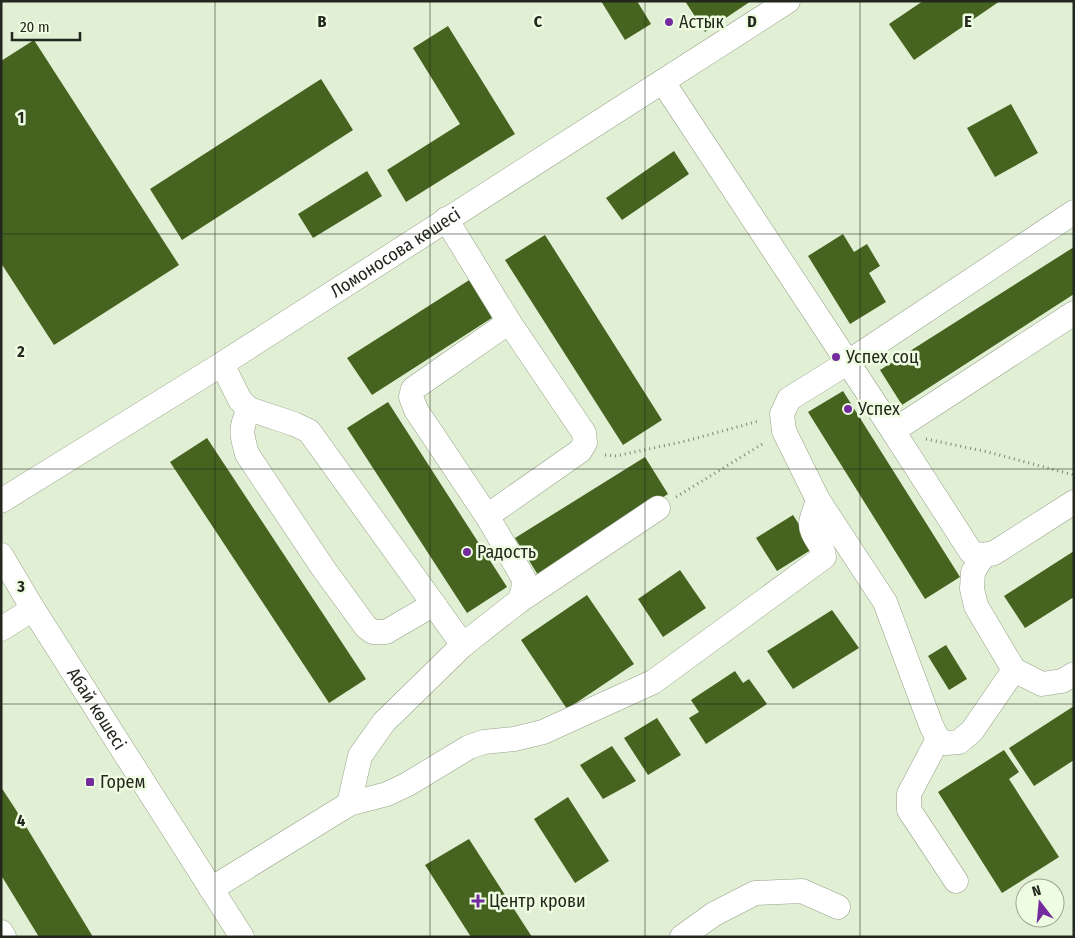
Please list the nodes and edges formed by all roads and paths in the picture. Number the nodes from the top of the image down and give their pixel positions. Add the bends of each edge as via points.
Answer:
1 (788, 1) edge
2 (663, 82) junction
3 (1074, 212) edge
4 (446, 219) junction
5 (1074, 313) edge
6 (509, 322) junction
7 (847, 363) junction
8 (222, 364) junction
9 (249, 408) junction
10 (783, 422) junction
11 (893, 432) junction
12 (580, 452) junction
13 (1074, 475) edge
14 (818, 500) junction
15 (1, 501) edge
16 (1074, 502) edge
17 (658, 508) joint
18 (488, 516) junction
19 (1, 555) edge
20 (983, 556) junction
21 (519, 601) junction
22 (434, 604) junction
23 (33, 609) junction
24 (1, 628) edge
25 (463, 645) junction
26 (1014, 670) junction
27 (1074, 674) edge
28 (938, 739) junction
29 (349, 804) junction
30 (956, 881) dead end
31 (211, 889) junction
32 (838, 907) dead end
33 (1, 932) edge
34 (4, 937) edge
35 (242, 937) edge
36 (682, 937) edge

1 - 2 street, Ломоносова көшесі
2 - 4 street, Ломоносова көшесі
2 - 7 street
3 - 7 street
4 - 6 street
4 - 8 street, Ломоносова көшесі
5 - 11 street
6 - 12 street via 584,433 585,443
6 - 18 street via 413,388 411,398
7 - 10 street via 789,399
7 - 11 street
8 - 9 street via 240,400
8 - 15 street, Ломоносова көшесі
9 - 22 street via 309,432
9 - 22 street via 242,424 247,454 366,627 373,632 386,632
10 - 12 path via 616,456
10 - 14 street
10 - 17 path
11 - 13 path
11 - 20 street via 971,552
12 - 18 street
14 - 28 street via 885,602
14 - 29 street via 811,524 824,557 653,682 543,732 468,746 408,784 387,794
16 - 20 street via 994,553
17 - 21 street
18 - 21 street via 524,579
19 - 23 street, Абай көшесі
20 - 26 street via 973,572 976,606
21 - 25 street
22 - 25 street
23 - 24 street
23 - 31 street, Абай көшесі
25 - 29 street via 384,722 360,756
26 - 27 street via 1042,684 1062,682
26 - 28 street via 972,731 959,742 946,743
28 - 30 street via 909,794 909,810
29 - 31 street
31 - 35 street, Абай көшесі
32 - 36 street via 802,891 755,893 714,914
33 - 34 street

